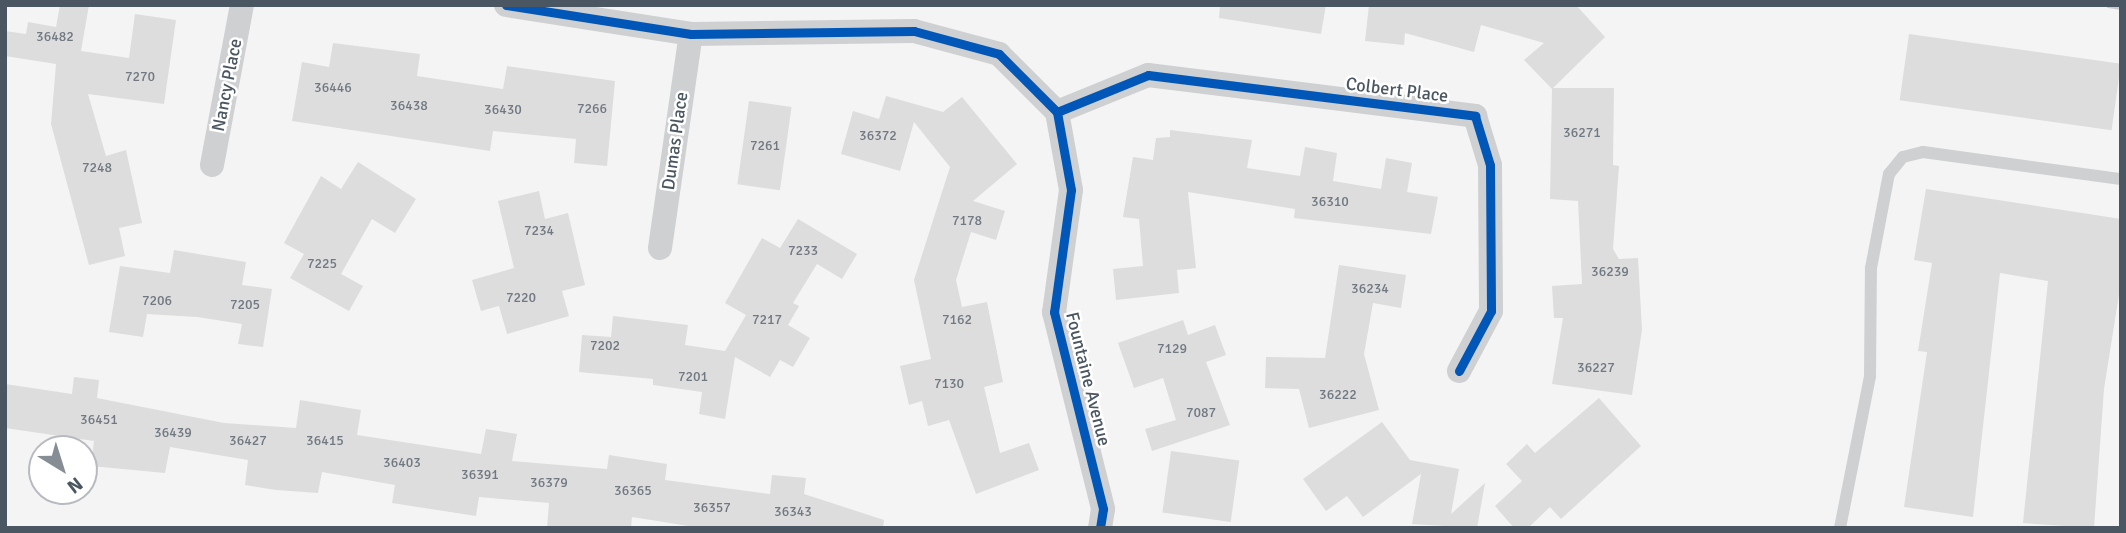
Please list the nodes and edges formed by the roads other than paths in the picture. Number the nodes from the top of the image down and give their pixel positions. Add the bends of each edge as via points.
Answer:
1 (242, 5) edge
2 (506, 5) edge
3 (691, 34) junction
4 (1057, 112) junction
5 (212, 165) dead end
6 (2121, 179) edge
7 (660, 248) dead end
8 (1458, 371) dead end
9 (1100, 528) edge
10 (1840, 528) edge

1 - 5 street, Nancy Place
2 - 3 street
3 - 4 street via 914,31 999,54
3 - 7 street, Dumas Place
4 - 8 street, Colbert Place via 1148,75 1475,116 1490,165 1491,311
4 - 9 street, Fountaine Avenue via 1071,190 1054,312 1103,509
6 - 10 lane via 1923,152 1903,157 1889,174 1871,268 1868,390

